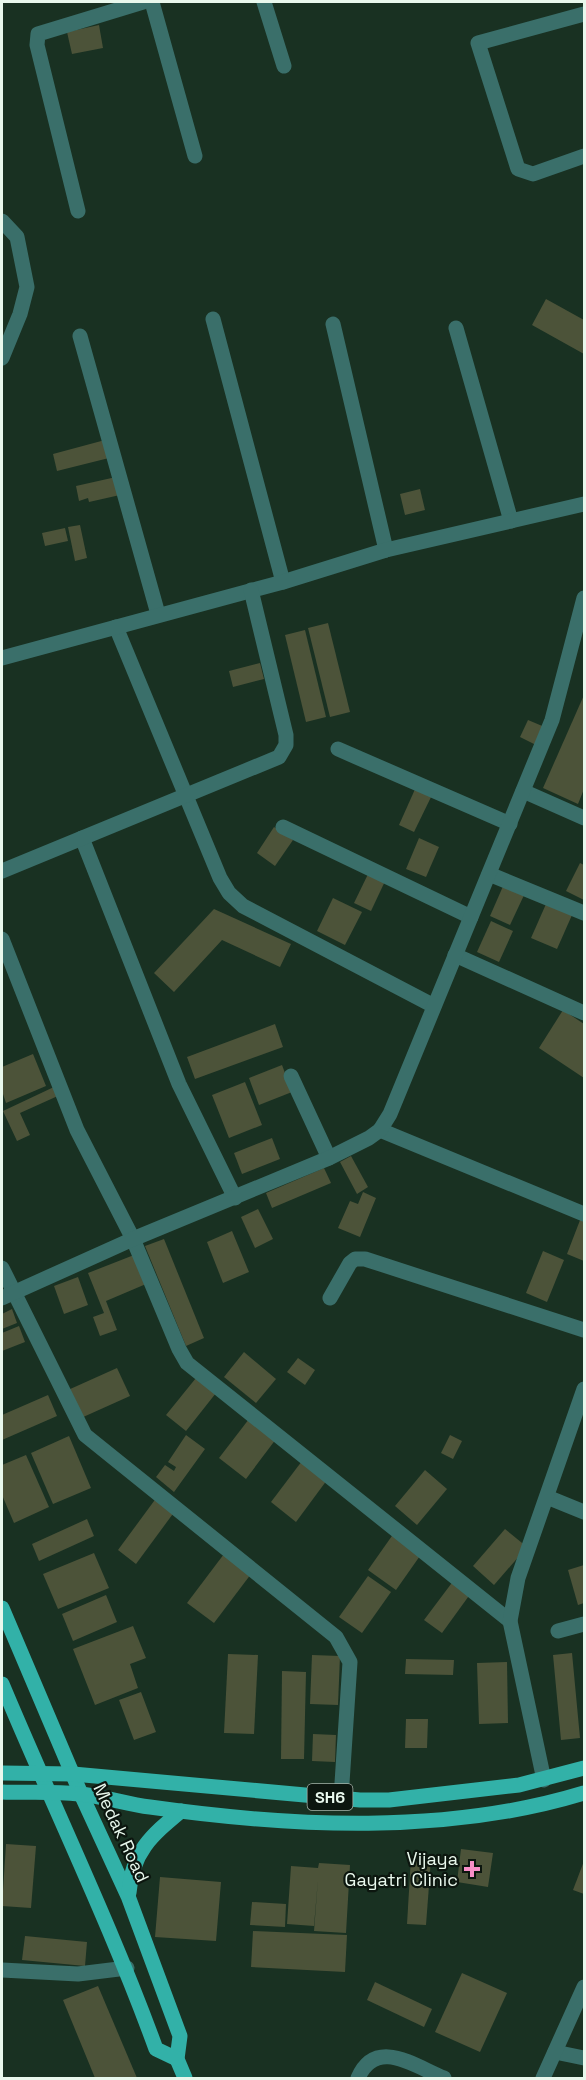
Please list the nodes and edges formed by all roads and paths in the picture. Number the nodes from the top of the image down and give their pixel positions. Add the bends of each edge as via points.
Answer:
1 (144, 2) edge
2 (153, 2) edge
3 (264, 2) edge
4 (585, 14) edge
5 (284, 66) dead end
6 (195, 156) dead end
7 (585, 156) edge
8 (78, 211) dead end
9 (2, 221) edge
10 (213, 319) dead end
11 (333, 324) dead end
12 (456, 328) dead end
13 (80, 336) dead end
14 (2, 358) edge
15 (585, 504) edge
16 (511, 521) junction
17 (386, 550) junction
18 (283, 582) junction
19 (251, 590) junction
20 (585, 598) edge
21 (158, 614) junction
22 (116, 627) junction
23 (2, 658) edge
24 (338, 749) dead end
25 (523, 792) junction
26 (186, 794) junction
27 (585, 818) edge
28 (510, 824) junction
29 (283, 827) dead end
30 (82, 838) junction
31 (2, 872) edge
32 (489, 874) junction
33 (585, 913) edge
34 (471, 917) junction
35 (2, 939) edge
36 (455, 954) junction
37 (434, 1006) junction
38 (585, 1013) edge
39 (291, 1076) dead end
40 (380, 1130) junction
41 (330, 1158) junction
42 (235, 1198) junction
43 (585, 1214) edge
44 (134, 1239) junction
45 (2, 1268) edge
46 (7, 1295) edge
47 (330, 1298) dead end
48 (585, 1330) edge
49 (585, 1389) edge
50 (547, 1497) junction
51 (585, 1512) edge
52 (2, 1608) edge
53 (510, 1621) junction
54 (585, 1624) edge
55 (558, 1631) dead end
56 (2, 1684) edge
57 (585, 1768) edge
58 (2, 1773) edge
59 (41, 1774) junction
60 (73, 1774) junction
61 (544, 1780) junction
62 (2, 1792) edge
63 (48, 1792) junction
64 (585, 1793) edge
65 (81, 1794) junction
66 (341, 1798) junction
67 (181, 1811) junction
68 (129, 1896) junction
69 (127, 1968) junction
70 (2, 1970) edge
71 (585, 1987) edge
72 (555, 2052) junction
73 (585, 2058) edge
74 (177, 2059) junction
75 (185, 2079) edge
76 (358, 2079) edge
77 (444, 2079) edge
78 (543, 2079) edge

1 - 8 street via 38,34 37,45
2 - 6 street
3 - 5 street
4 - 7 street via 478,43 518,169 533,174
9 - 14 street via 17,237 27,287
10 - 18 street
11 - 17 street
12 - 16 street
13 - 21 street
15 - 16 street
16 - 17 street
17 - 18 street
18 - 19 street
19 - 21 street
19 - 26 street via 286,745 279,756
20 - 25 street via 552,720
21 - 22 street
22 - 23 street
22 - 26 street
24 - 28 street
25 - 27 street
25 - 28 street
26 - 30 street
26 - 37 street via 220,878 243,906
28 - 32 street
29 - 34 street
30 - 31 street
30 - 42 street via 179,1084
32 - 33 street
32 - 34 street
34 - 36 street
35 - 44 street via 77,1130
36 - 37 street
36 - 38 street
37 - 40 street
39 - 41 street
40 - 41 street
40 - 43 street
41 - 42 street
42 - 44 street
44 - 46 street
44 - 53 street via 188,1363
45 - 46 street
46 - 66 street via 85,1435 336,1637 345,1649 350,1662
47 - 48 street via 351,1263 365,1259
49 - 50 street
50 - 51 street
50 - 53 street via 518,1578
52 - 60 main road, Medak Road
53 - 61 street
54 - 55 street
56 - 59 main road
57 - 61 main road, SH6
58 - 59 main road
59 - 60 main road
59 - 63 main road
60 - 65 main road, Medak Road
60 - 66 main road, SH6
61 - 66 main road, SH6 via 389,1800
62 - 63 main road, SH6
63 - 65 main road, SH6
63 - 69 main road
64 - 67 main road, SH6 via 547,1804 424,1821 338,1823
65 - 67 main road, SH6
65 - 68 main road, Medak Road
67 - 68 main road via 144,1844 133,1865
68 - 74 main road, Medak Road via 180,2036
69 - 70 street via 78,1974
69 - 74 main road via 156,2049
71 - 72 street
72 - 73 street
72 - 78 street
74 - 75 main road, Medak Road
76 - 77 street via 368,2061 392,2056

